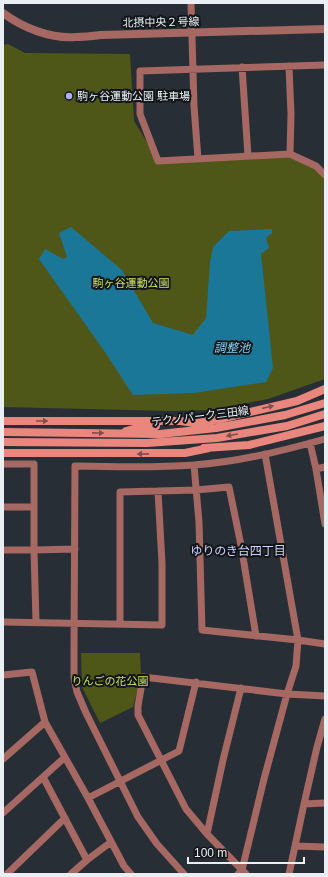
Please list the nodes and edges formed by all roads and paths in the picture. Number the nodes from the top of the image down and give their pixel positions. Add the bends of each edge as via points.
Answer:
1 (192, 3) edge
2 (3, 13) edge
3 (325, 28) edge
4 (192, 33) junction
5 (325, 65) edge
6 (289, 66) junction
7 (242, 67) junction
8 (193, 69) junction
9 (290, 154) junction
10 (248, 156) junction
11 (198, 159) junction
12 (325, 175) edge
13 (325, 389) edge
14 (325, 403) edge
15 (325, 414) edge
16 (3, 421) edge
17 (196, 422) junction
18 (325, 426) edge
19 (3, 432) edge
20 (120, 433) junction
21 (325, 439) edge
22 (3, 442) edge
23 (147, 443) junction
24 (310, 443) junction
25 (209, 448) junction
26 (3, 453) edge
27 (265, 454) junction
28 (3, 464) edge
29 (194, 465) junction
30 (325, 467) edge
31 (316, 469) junction
32 (196, 490) junction
33 (158, 491) junction
34 (323, 504) edge
35 (3, 507) edge
36 (34, 507) junction
37 (325, 524) edge
38 (75, 549) junction
39 (3, 550) edge
40 (34, 550) junction
41 (3, 622) edge
42 (36, 622) junction
43 (74, 622) junction
44 (120, 624) junction
45 (256, 636) junction
46 (298, 640) junction
47 (325, 644) edge
48 (3, 675) edge
49 (196, 682) junction
50 (241, 688) junction
51 (287, 694) junction
52 (325, 696) edge
53 (325, 719) edge
54 (45, 722) junction
55 (64, 758) junction
56 (3, 759) edge
57 (161, 760) junction
58 (43, 778) junction
59 (121, 780) junction
60 (88, 798) junction
61 (325, 803) edge
62 (304, 804) junction
63 (3, 813) edge
64 (64, 818) junction
65 (207, 834) junction
66 (111, 842) junction
67 (295, 846) junction
68 (325, 847) edge
69 (87, 860) junction
70 (242, 873) edge
71 (7, 874) edge
72 (71, 874) edge
73 (131, 874) edge
74 (184, 874) edge
75 (289, 874) edge

1 - 4 street
2 - 4 street, 北摂中央２号線 via 31,29 62,37
3 - 4 street, 北摂中央２号線
4 - 8 street
5 - 6 street
6 - 7 street
6 - 9 street
7 - 8 street
7 - 10 street
8 - 11 street
8 - 11 street via 140,71 140,114 158,160
9 - 10 street
9 - 12 street via 316,166
10 - 11 street
17 -> 13 main road via 220,419 297,400
14 - 20 main road, テクノパーク三田線 via 285,416 216,428 160,434
15 -> 23 main road, テクノパーク三田線 via 287,426 217,438
16 -> 17 main road
17 - 20 main road via 137,428
18 - 25 main road via 250,445
19 -> 20 main road, テクノパーク三田線
21 - 24 street
22 - 23 main road, テクノパーク三田線
23 - 25 main road via 166,448
24 - 27 street
24 - 31 street
25 -> 26 main road via 185,453
27 - 29 street
27 - 46 street
28 - 36 street via 34,464
29 - 32 street
29 - 38 street via 75,466
30 - 31 street
31 - 34 street
32 - 33 street
32 - 45 street via 229,487
32 - 45 street via 202,630
33 - 44 street via 120,492
33 - 44 street via 162,625
34 - 37 street
35 - 36 street
36 - 40 street
38 - 40 street
38 - 43 street
39 - 40 street
40 - 42 street
41 - 42 street
42 - 43 street
43 - 44 street
43 - 59 street via 74,678 77,692
45 - 46 street
46 - 47 street
46 - 51 street via 296,666
48 - 54 street via 32,672
49 - 50 street
49 - 57 street via 179,751
49 - 57 street via 143,677 138,715
50 - 51 street
50 - 65 street
51 - 52 street
51 - 70 street
53 - 62 street
54 - 55 street
54 - 56 street
55 - 58 street
55 - 60 street
57 - 59 street
57 - 65 street via 186,809
58 - 63 street
58 - 64 street
59 - 60 street
59 - 74 street via 138,817 157,844
60 - 66 street
61 - 62 street
62 - 67 street
64 - 69 street
64 - 71 street
65 - 70 street
66 - 69 street
66 - 73 street
67 - 68 street
67 - 75 street
69 - 72 street

